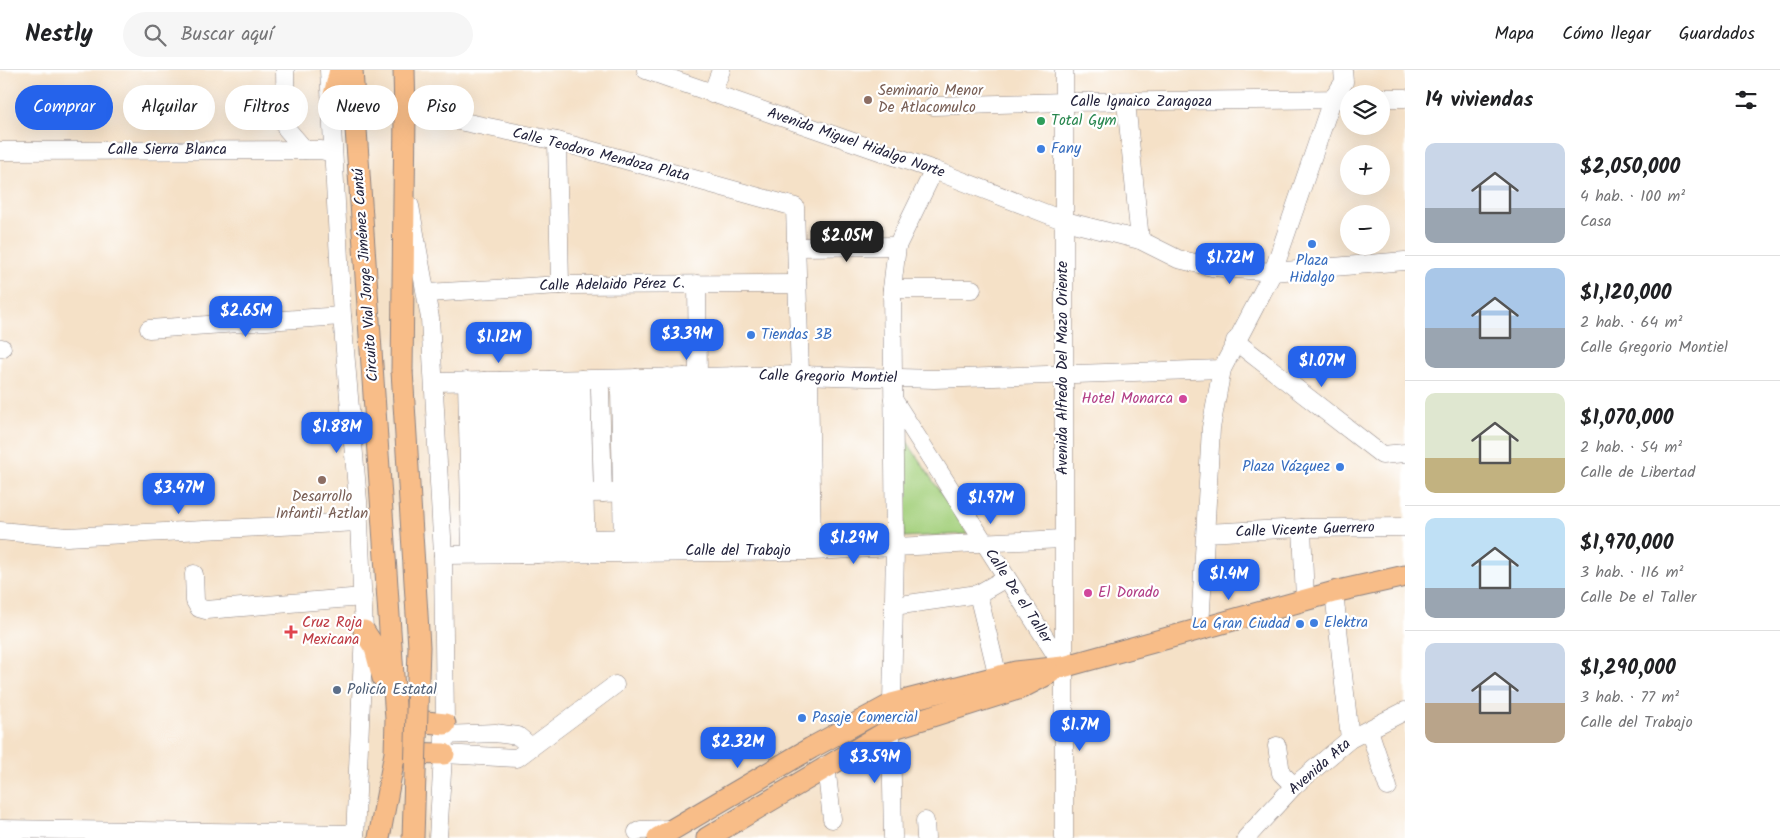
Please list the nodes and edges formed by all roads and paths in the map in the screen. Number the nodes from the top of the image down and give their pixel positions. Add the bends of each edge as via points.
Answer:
1 (285, 70) edge
2 (329, 70) edge
3 (340, 70) edge
4 (352, 70) edge
5 (404, 70) edge
6 (646, 70) edge
7 (722, 70) edge
8 (1064, 70) edge
9 (330, 85) edge
10 (336, 85) edge
11 (712, 94) junction
12 (1390, 98) edge
13 (1405, 98) edge
14 (1340, 99) edge
15 (1064, 102) junction
16 (1126, 102) junction
17 (934, 106) dead end
18 (405, 114) junction
19 (333, 130) edge
20 (557, 141) junction
21 (304, 150) junction
22 (0, 151) edge
23 (333, 153) junction
24 (934, 170) junction
25 (404, 171) junction
26 (1065, 221) junction
27 (1140, 240) junction
28 (897, 246) junction
29 (796, 247) junction
30 (1405, 261) edge
31 (1273, 272) junction
32 (697, 284) junction
33 (797, 284) junction
34 (560, 285) junction
35 (892, 289) junction
36 (972, 289) dead end
37 (426, 293) junction
38 (342, 316) junction
39 (150, 328) dead end
40 (1235, 341) junction
41 (1222, 369) junction
42 (1063, 373) junction
43 (894, 378) junction
44 (531, 381) junction
45 (740, 381) junction
46 (434, 382) junction
47 (631, 385) junction
48 (600, 389) junction
49 (893, 399) junction
50 (717, 442) junction
51 (602, 444) junction
52 (526, 445) junction
53 (1405, 454) edge
54 (717, 492) junction
55 (602, 493) junction
56 (527, 494) junction
57 (358, 522) junction
58 (1405, 527) edge
59 (1302, 528) junction
60 (0, 531) edge
61 (1206, 533) junction
62 (1062, 539) junction
63 (983, 542) junction
64 (723, 544) junction
65 (895, 547) junction
66 (535, 552) junction
67 (443, 555) junction
68 (194, 574) dead end
69 (1405, 576) edge
70 (1006, 578) junction
71 (1334, 592) junction
72 (978, 594) junction
73 (363, 597) junction
74 (1305, 600) junction
75 (894, 606) junction
76 (1200, 628) junction
77 (364, 631) junction
78 (1063, 667) junction
79 (998, 677) junction
80 (615, 685) dead end
81 (892, 704) junction
82 (1405, 711) edge
83 (396, 719) junction
84 (891, 729) junction
85 (1369, 730) junction
86 (445, 738) junction
87 (1350, 739) junction
88 (530, 746) junction
89 (1277, 746) dead end
90 (811, 748) junction
91 (395, 754) junction
92 (824, 767) junction
93 (1294, 786) junction
94 (1388, 787) dead end
95 (832, 819) dead end
96 (0, 829) edge
97 (637, 832) dead end
98 (664, 834) edge
99 (173, 835) edge
100 (355, 836) edge
101 (379, 838) edge
102 (413, 838) edge
103 (438, 838) edge
104 (707, 838) edge
105 (893, 838) edge
106 (1064, 838) edge
107 (1246, 838) edge

1 - 21 street via 286,128
2 - 9 street, Circuito Vial Jorge Jiménez Cantú
3 - 10 main road
4 - 83 main road, Circuito Vial Jorge Jiménez Cantú
5 - 18 main road, Circuito Vial Jorge Jiménez Cantú
6 - 11 street, Avenida Miguel Hidalgo Norte
7 - 11 street
8 - 15 street, Avenida Alfredo Del Mazo Oriente
11 - 24 street, Avenida Miguel Hidalgo Norte
12 - 13 street
14 - 16 street, Calle Ignaico Zaragoza
14 - 31 street
15 - 16 street, Calle Ignaico Zaragoza
15 - 17 street, Calle Ignaico Zaragoza
15 - 26 street, Avenida Alfredo Del Mazo Oriente
16 - 27 street
18 - 20 street, Calle Teodoro Mendoza Plata via 429,115
18 - 25 main road, Circuito Vial Jorge Jiménez Cantú
19 - 23 street, Circuito Vial Jorge Jiménez Cantú
20 - 29 street, Calle Teodoro Mendoza Plata via 795,207
20 - 34 street
21 - 22 street, Calle Sierra Blanca
21 - 23 street, Calle Sierra Blanca
23 - 38 street, Circuito Vial Jorge Jiménez Cantú
24 - 26 street, Avenida Miguel Hidalgo Norte
24 - 28 street
25 - 37 street, Circuito Vial Jorge Jiménez Cantú
25 - 102 main road, Circuito Vial Jorge Jiménez Cantú, bridge via 402,371 419,647
26 - 27 street, Avenida Miguel Hidalgo Norte
26 - 42 street, Avenida Alfredo Del Mazo Oriente
27 - 31 street, Avenida Miguel Hidalgo Norte via 1195,264
28 - 29 street
28 - 35 street
29 - 33 street
30 - 31 street, Avenida Miguel Hidalgo Norte
31 - 40 street
32 - 33 street, Calle Adelaido Pérez C.
32 - 34 street, Calle Adelaido Pérez C.
32 - 45 street
33 - 45 street
34 - 37 street, Calle Adelaido Pérez C.
35 - 36 street
35 - 43 street
37 - 46 street, Circuito Vial Jorge Jiménez Cantú
38 - 39 street
38 - 57 street, Circuito Vial Jorge Jiménez Cantú
40 - 41 street
40 - 53 street via 1382,455
41 - 42 street, Calle Gregorio Montiel
41 - 61 street via 1211,428
42 - 43 street, Calle Gregorio Montiel
42 - 62 street, Avenida Alfredo Del Mazo Oriente
43 - 45 street, Calle Gregorio Montiel
43 - 49 street
44 - 46 street, Calle Gregorio Montiel
44 - 47 street, Calle Gregorio Montiel
44 - 48 street
44 - 52 street
44 - 52 street
44 - 52 street
44 - 52 street
44 - 66 street
45 - 47 street, Calle Gregorio Montiel
45 - 50 street
45 - 50 street
45 - 50 street
45 - 50 street
45 - 50 street
46 - 67 street, Circuito Vial Jorge Jiménez Cantú
47 - 48 street
47 - 50 street
47 - 50 street via 652,388
48 - 51 street
49 - 63 street, Calle De el Taller
49 - 65 street
50 - 51 street
50 - 54 street
50 - 54 street
50 - 54 street
50 - 54 street
50 - 54 street
50 - 54 street
51 - 52 street
51 - 55 street
52 - 56 street
52 - 56 street
52 - 56 street
52 - 56 street
54 - 55 street
54 - 64 street
54 - 64 street
54 - 64 street
54 - 64 street
54 - 64 street
54 - 64 street
55 - 56 street
56 - 66 street
56 - 66 street
56 - 66 street
56 - 66 street
57 - 60 street via 67,536
57 - 73 street, Circuito Vial Jorge Jiménez Cantú
58 - 59 street, Calle Vicente Guerrero
59 - 61 street, Calle Vicente Guerrero
59 - 74 street
61 - 76 street
62 - 63 street, Calle del Trabajo
62 - 78 street, Avenida Alfredo Del Mazo Oriente
63 - 65 street, Calle del Trabajo
63 - 70 street, Calle De el Taller
64 - 65 street, Calle del Trabajo
64 - 66 street, Calle del Trabajo
65 - 75 street
66 - 67 street, Calle del Trabajo
67 - 86 street, Circuito Vial Jorge Jiménez Cantú
68 - 73 street via 195,601 198,608 206,610
69 - 71 main road
70 - 72 street
70 - 78 street, Calle De el Taller
71 - 74 main road
71 - 87 street
72 - 75 street
72 - 79 street
73 - 77 street, Circuito Vial Jorge Jiménez Cantú
74 - 76 main road
75 - 81 street
76 - 78 main road
77 - 83 main road via 379,658 388,704
77 - 100 street, Circuito Vial Jorge Jiménez Cantú
78 - 79 main road
78 - 84 main road via 1021,688
78 - 106 street, Avenida Alfredo Del Mazo Oriente
79 - 81 main road
80 - 88 street
81 - 90 main road
82 - 85 street, Avenida Ata
83 - 86 main road
83 - 91 main road, Circuito Vial Jorge Jiménez Cantú
84 - 92 main road
84 - 105 street
85 - 87 street, Avenida Ata
85 - 94 street
86 - 88 street via 495,734 518,736
86 - 88 street via 517,758
86 - 91 main road
86 - 103 street, Circuito Vial Jorge Jiménez Cantú
87 - 93 street, Avenida Ata
89 - 93 street via 1281,773
90 - 92 main road
90 - 98 main road
91 - 101 main road, Circuito Vial Jorge Jiménez Cantú
92 - 95 street
92 - 104 main road
93 - 107 street, Avenida Ata
96 - 99 street
97 - 98 street
99 - 100 street via 339,832

